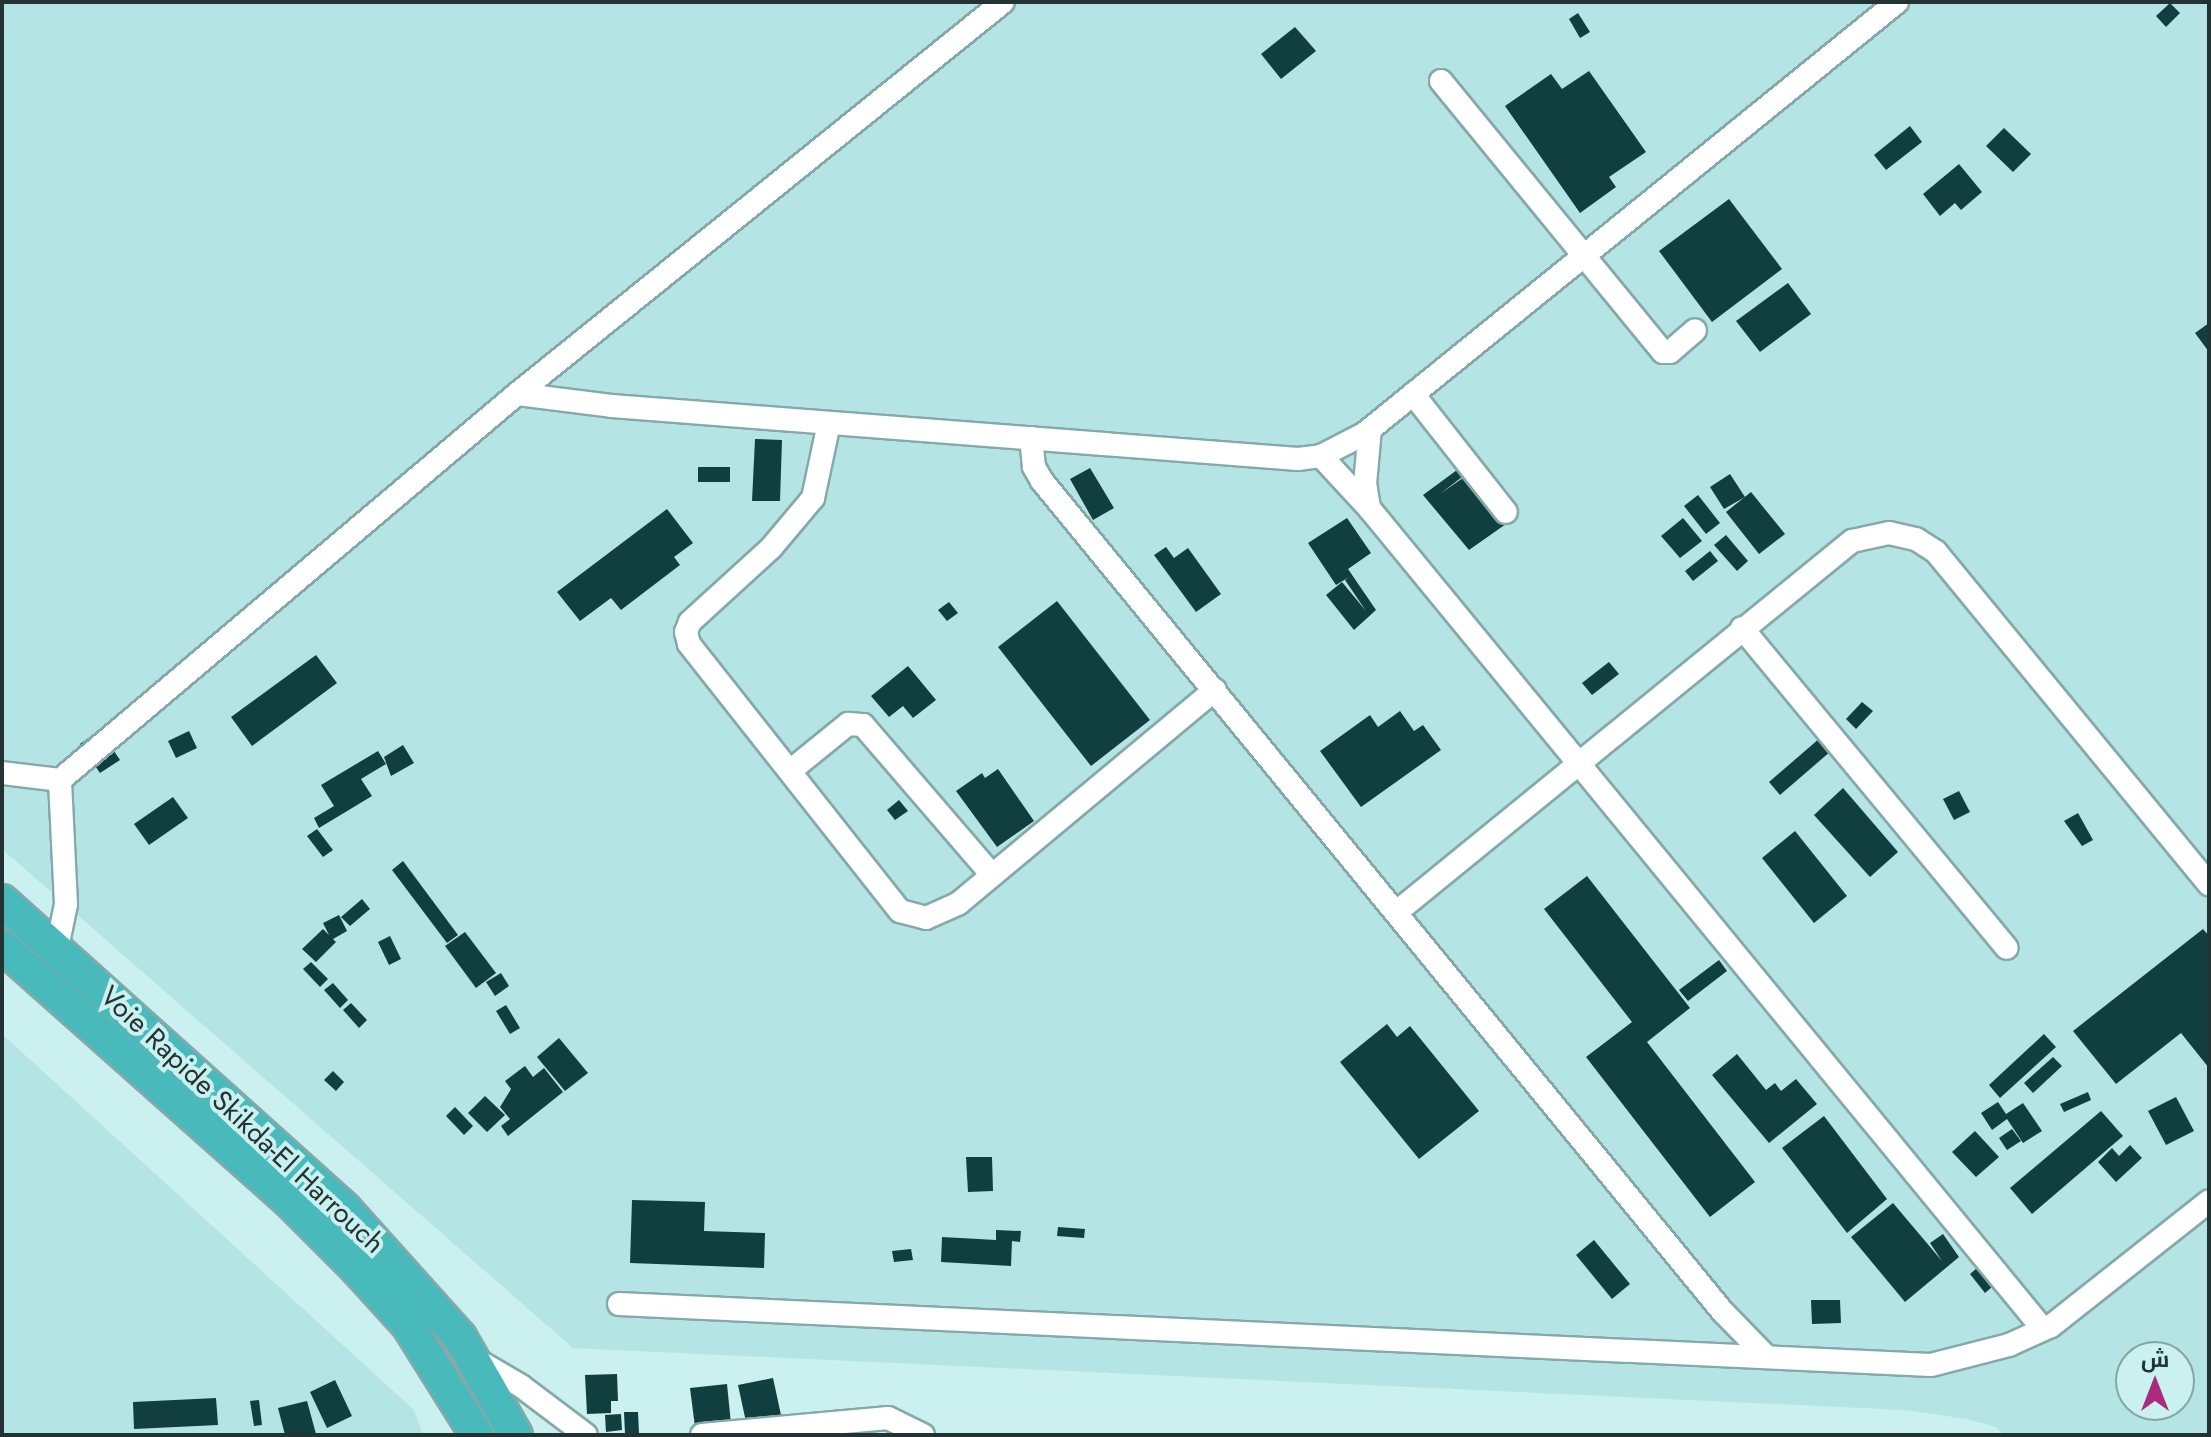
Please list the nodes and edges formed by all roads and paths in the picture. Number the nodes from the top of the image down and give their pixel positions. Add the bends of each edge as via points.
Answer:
1 (1003, 2) edge
2 (1897, 2) edge
3 (1441, 81) dead end
4 (1584, 255) junction
5 (1695, 330) dead end
6 (517, 394) junction
7 (1413, 394) junction
8 (829, 423) junction
9 (1370, 429) junction
10 (1031, 438) junction
11 (1321, 456) junction
12 (1369, 508) junction
13 (1506, 512) dead end
14 (1742, 628) junction
15 (1215, 690) junction
16 (1580, 763) junction
17 (790, 771) junction
18 (2, 773) edge
19 (60, 780) junction
20 (992, 875) junction
21 (2209, 884) edge
22 (2, 901) edge
23 (1398, 911) junction
24 (2, 946) edge
25 (57, 948) junction
26 (2007, 948) dead end
27 (2209, 1201) edge
28 (619, 1304) dead end
29 (1723, 1312) junction
30 (2043, 1329) junction
31 (1699, 1352) junction
32 (1765, 1355) junction
33 (474, 1358) junction
34 (477, 1435) edge
35 (516, 1435) edge
36 (586, 1435) edge
37 (702, 1435) edge
38 (923, 1435) edge

1 - 6 street
2 - 4 street
3 - 4 street
4 - 5 street via 1663,352
4 - 7 street
6 - 8 street
6 - 19 street
7 - 9 street
7 - 13 street
8 - 10 street
8 - 17 street via 813,498 686,632 689,644
9 - 11 street
9 - 12 street via 1365,484
10 - 11 street via 1298,459
10 - 15 street via 1034,467 1042,481
11 - 12 street
12 - 16 street
14 - 16 street
14 - 21 street via 1852,541 1889,533 1916,539 1952,570
14 - 26 street
15 - 20 street
15 - 23 street
16 - 23 street
16 - 30 street
17 - 20 street via 910,917 940,914
17 - 20 street via 848,724 863,725
18 - 19 street
19 - 25 street via 66,904
22 - 25 highway, Voie Rapide Skikda-El Harrouch
23 - 29 street
24 - 34 highway, Voie Rapide Skikda-El Harrouch via 288,1200 357,1269 408,1325
25 - 33 highway, Voie Rapide Skikda-El Harrouch via 345,1209
27 - 30 street via 2071,1313
28 - 31 street
29 - 31 street via 1717,1338
29 - 32 street
30 - 32 street via 1997,1348 1931,1365
31 - 32 street
33 - 35 highway, Voie Rapide Skikda-El Harrouch
33 - 36 street
37 - 38 street via 888,1418

